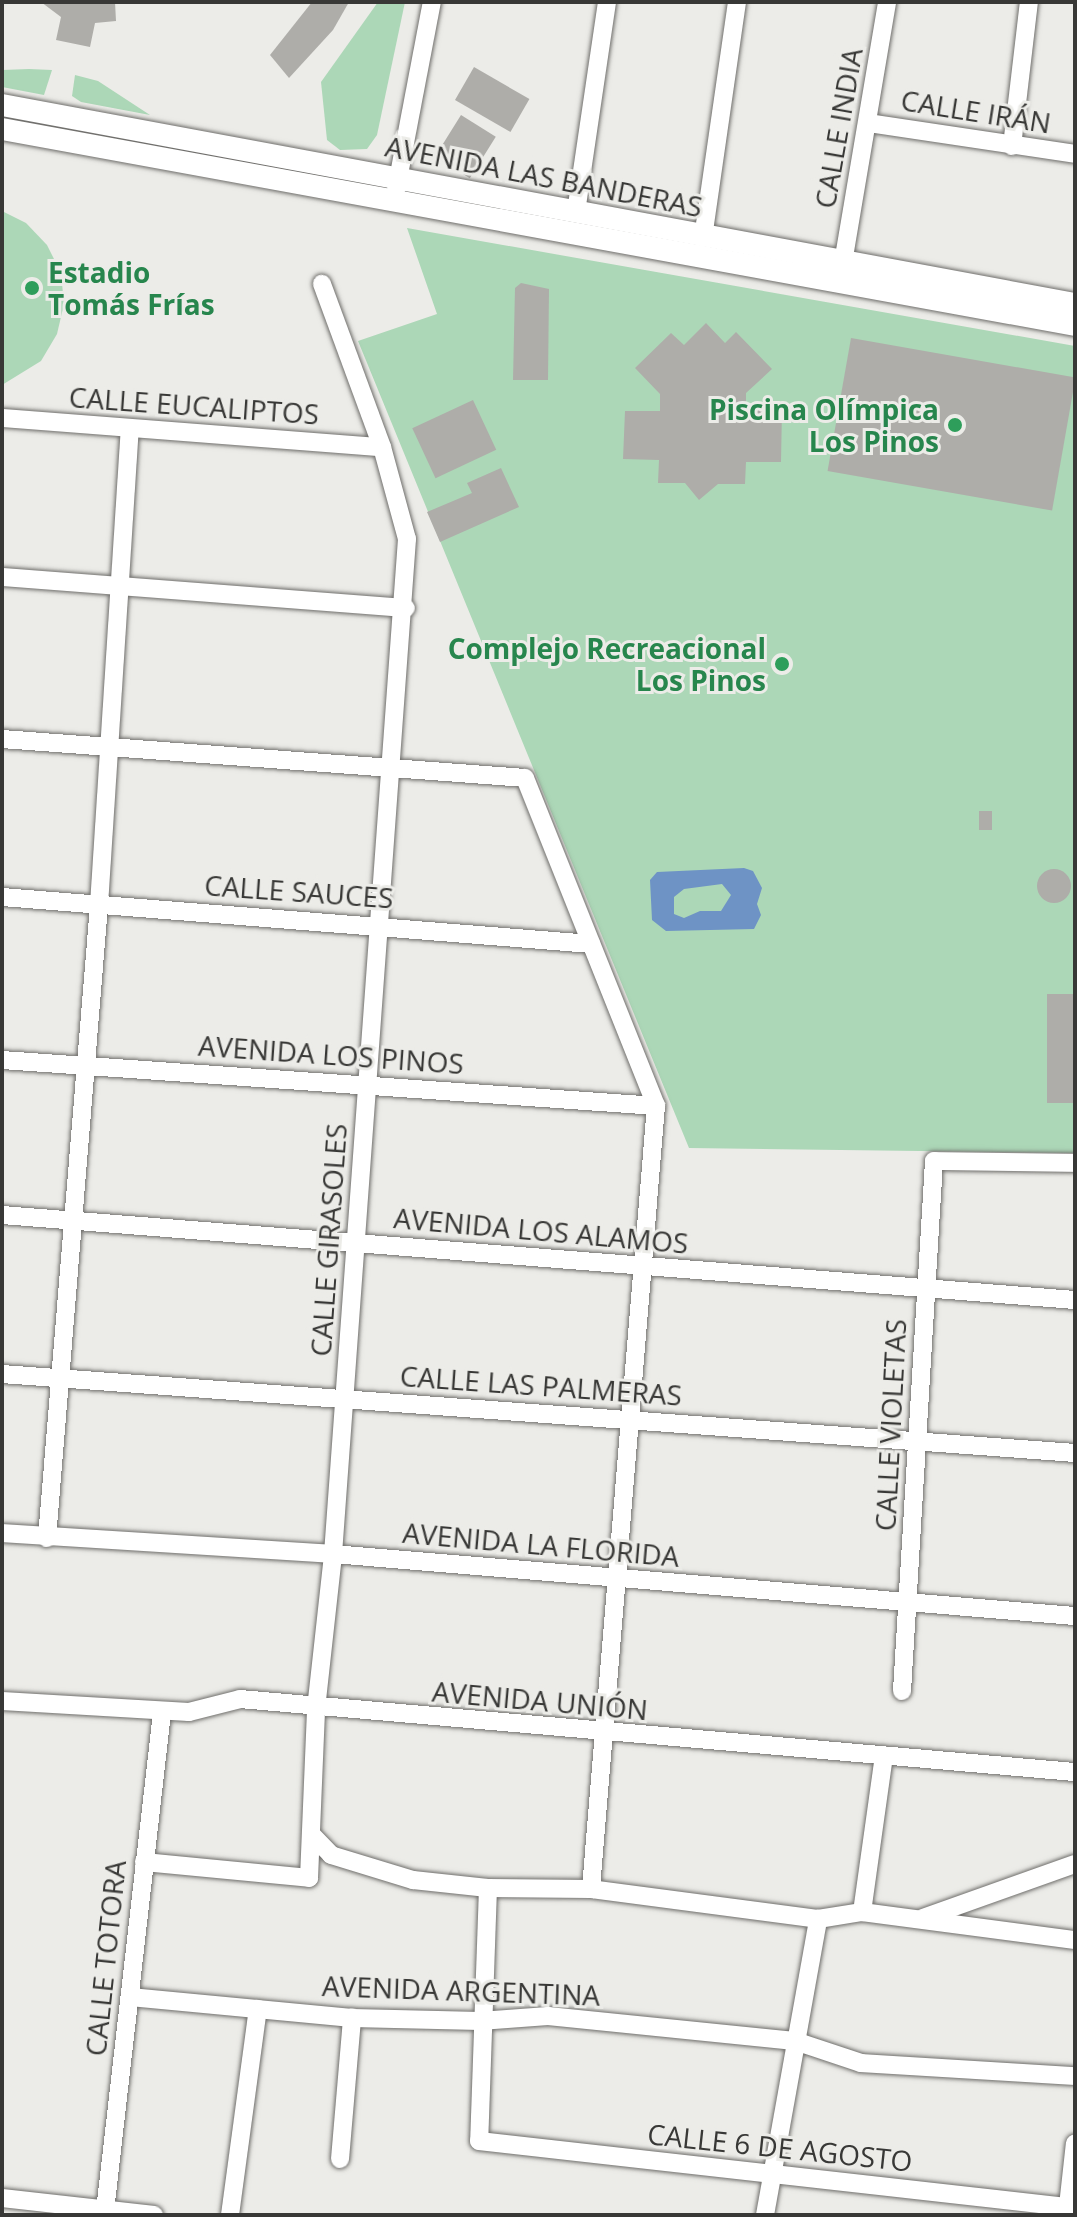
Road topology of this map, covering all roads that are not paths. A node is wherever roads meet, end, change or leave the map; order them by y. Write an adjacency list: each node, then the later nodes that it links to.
1 (432, 2): 11 (street)
2 (607, 2): 12 (street)
3 (737, 2): 13 (street)
4 (887, 2): 7 (street, CALLE INDIA)
5 (1029, 2): 9 (street)
6 (2, 105): 11 (main road, AVENIDA LAS BANDERAS)
7 (868, 123): 9 (street, CALLE IRÁN); 14 (street, CALLE INDIA)
8 (2, 129): 11 (main road, AVENIDA LAS BANDERAS)
9 (1012, 146): 10 (street, CALLE IRÁN)
10 (1075, 154)
11 (396, 189): 12 (main road, AVENIDA LAS BANDERAS); 17 (main road, AVENIDA LAS BANDERAS)
12 (576, 212): 13 (main road, AVENIDA LAS BANDERAS)
13 (703, 238): 14 (main road, AVENIDA LAS BANDERAS)
14 (843, 263): 16 (main road, AVENIDA LAS BANDERAS)
15 (322, 284): 20 (street, CALLE GIRASOLES)
16 (1075, 304)
17 (1075, 325)
18 (2, 418): 19 (street, CALLE EUCALIPTOS)
19 (130, 429): 20 (street, CALLE EUCALIPTOS); 22 (street)
20 (382, 447): 23 (street, CALLE GIRASOLES)
21 (2, 577): 22 (street)
22 (122, 586): 23 (street); 25 (street)
23 (406, 608): 26 (street, CALLE GIRASOLES)
24 (2, 739): 25 (street)
25 (108, 747): 26 (street); 28 (street)
26 (390, 766): 29 (street, CALLE GIRASOLES); 30 (street)
27 (2, 897): 28 (street, CALLE SAUCES)
28 (99, 905): 29 (street, CALLE SAUCES); 32 (street)
29 (378, 924): 30 (street, CALLE SAUCES); 33 (street, CALLE GIRASOLES)
30 (591, 944): 34 (street)
31 (2, 1060): 32 (street, AVENIDA LOS PINOS)
32 (86, 1065): 33 (street, AVENIDA LOS PINOS); 37 (street)
33 (368, 1083): 34 (street, AVENIDA LOS PINOS); 38 (street, CALLE GIRASOLES)
34 (656, 1106): 39 (street)
35 (1075, 1163): 40 (street, CALLE VIOLETAS)
36 (2, 1215): 37 (street, AVENIDA LOS ALAMOS)
37 (73, 1221): 38 (street, AVENIDA LOS ALAMOS); 43 (street)
38 (355, 1243): 39 (street, AVENIDA LOS ALAMOS); 44 (street, CALLE GIRASOLES)
39 (639, 1266): 40 (street, AVENIDA LOS ALAMOS); 45 (street)
40 (925, 1291): 41 (street, AVENIDA LOS ALAMOS); 46 (street, CALLE VIOLETAS)
41 (1075, 1300)
42 (2, 1374): 43 (street, CALLE LAS PALMERAS)
43 (61, 1377): 44 (street, CALLE LAS PALMERAS); 49 (street)
44 (344, 1398): 45 (street, CALLE LAS PALMERAS); 50 (street, CALLE GIRASOLES)
45 (632, 1420): 46 (street, CALLE LAS PALMERAS); 51 (street)
46 (917, 1441): 47 (street, CALLE LAS PALMERAS); 52 (street, CALLE VIOLETAS)
47 (1075, 1453)
48 (2, 1533): 49 (street, AVENIDA LA FLORIDA)
49 (47, 1538): 50 (street, AVENIDA LA FLORIDA)
50 (333, 1554): 51 (street, AVENIDA LA FLORIDA); 56 (street, CALLE GIRASOLES)
51 (619, 1578): 52 (street, AVENIDA LA FLORIDA); 58 (street)
52 (908, 1606): 53 (street, AVENIDA LA FLORIDA); 54 (street, CALLE VIOLETAS)
53 (1075, 1616)
54 (902, 1691)
55 (2, 1701): 57 (street, AVENIDA UNIÓN)
56 (316, 1709): 57 (street, AVENIDA UNIÓN); 58 (street, AVENIDA UNIÓN); 61 (street, CALLE GIRASOLES)
57 (162, 1713): 62 (street, CALLE TOTORA)
58 (604, 1734): 59 (street, AVENIDA UNIÓN); 65 (street)
59 (884, 1756): 60 (street, AVENIDA UNIÓN); 66 (street)
60 (1075, 1772)
61 (311, 1834): 62 (street, CALLE GIRASOLES); 64 (street)
62 (144, 1862): 70 (street, CALLE TOTORA)
63 (1075, 1864): 67 (street)
64 (488, 1888): 65 (street); 73 (street)
65 (591, 1889): 68 (street)
66 (862, 1912): 67 (street); 68 (street)
67 (923, 1918): 69 (street)
68 (818, 1919): 74 (street)
69 (1075, 1940)
70 (130, 1997): 71 (street, AVENIDA ARGENTINA); 81 (street, CALLE TOTORA)
71 (258, 2009): 72 (street, AVENIDA ARGENTINA); 83 (street)
72 (352, 2018): 73 (street, AVENIDA ARGENTINA); 77 (street)
73 (480, 2021): 74 (street, AVENIDA ARGENTINA); 78 (street, CALLE 6 DE AGOSTO)
74 (795, 2041): 75 (street, AVENIDA ARGENTINA); 78 (street)
75 (1075, 2076)
76 (1075, 2143): 80 (street)
77 (340, 2159)
78 (770, 2175): 80 (street, CALLE 6 DE AGOSTO); 84 (street)
79 (2, 2198): 81 (street)
80 (1070, 2210)
81 (105, 2211): 82 (street)
82 (154, 2215)
83 (230, 2215)
84 (765, 2215)

